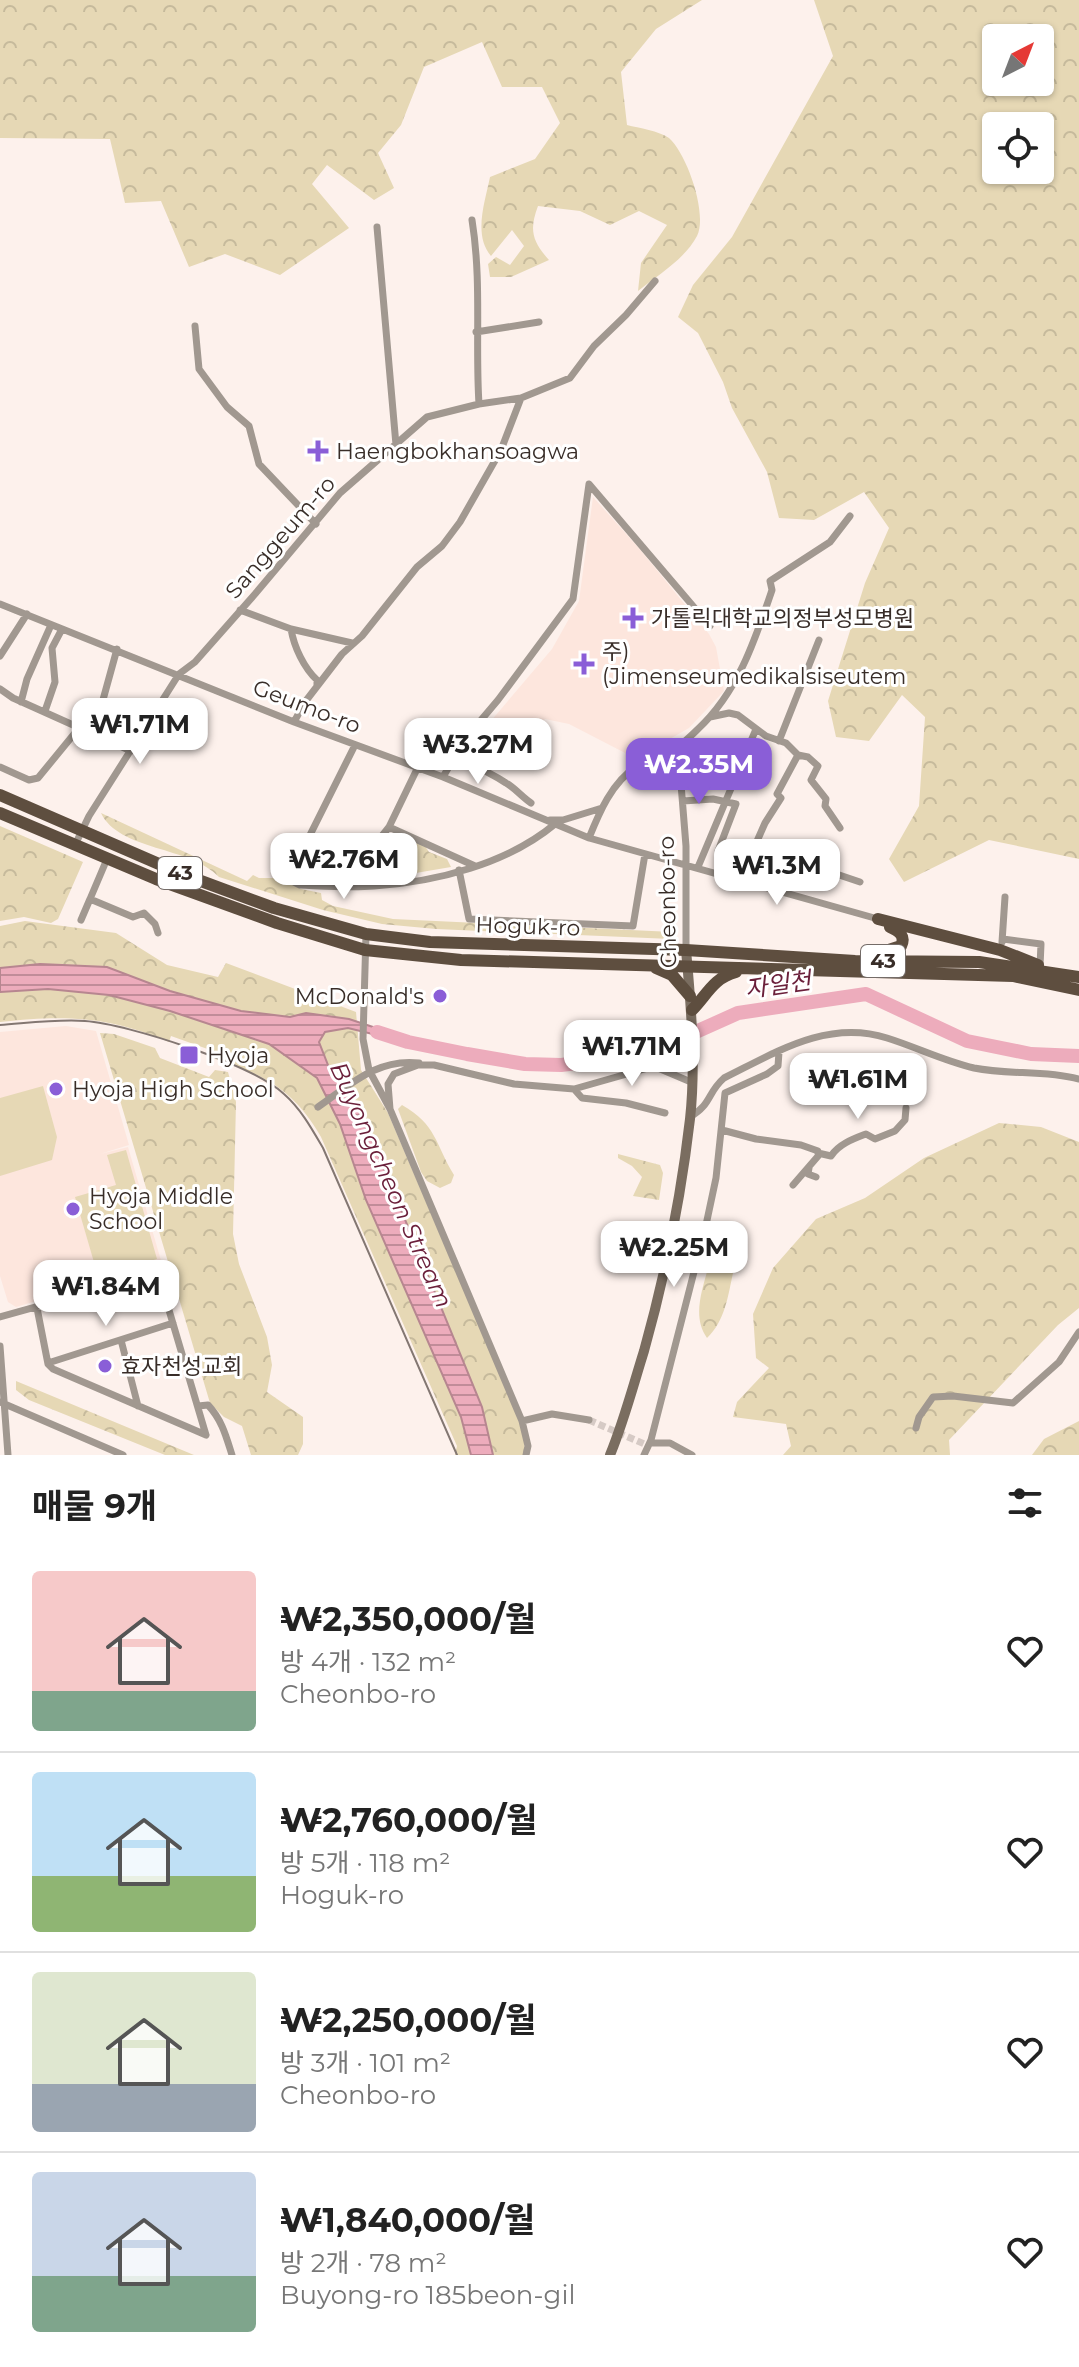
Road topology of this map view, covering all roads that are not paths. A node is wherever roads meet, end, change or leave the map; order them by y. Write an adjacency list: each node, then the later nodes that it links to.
1 (472, 220): 6 (street)
2 (377, 227): 9 (street)
3 (655, 281): 7 (street, Sanggeum-ro)
4 (539, 322): 6 (street)
5 (195, 326): 11 (street)
6 (476, 332): 8 (street)
7 (521, 398): 8 (street, Sanggeum-ro); 20 (street)
8 (479, 404): 9 (street, Sanggeum-ro)
9 (396, 445): 11 (street, Sanggeum-ro)
10 (850, 516): 28 (street)
11 (316, 524): 13 (street, Sanggeum-ro)
12 (0, 604): 14 (street, Geumo-ro)
13 (240, 610): 18 (street); 23 (street, Sanggeum-ro)
14 (27, 614): 15 (street, Geumo-ro); 22 (street)
15 (51, 625): 17 (street, Geumo-ro); 26 (street)
16 (710, 626): 32 (street)
17 (62, 629): 21 (street, Geumo-ro); 27 (street)
18 (291, 629): 20 (street); 24 (street)
19 (819, 640): 33 (street)
20 (352, 643): 24 (street)
21 (117, 649): 23 (street, Geumo-ro); 30 (street)
22 (0, 656)
23 (179, 674): 29 (street, Geumo-ro); 36 (street, Sanggeum-ro)
24 (316, 687): 29 (street)
25 (0, 689): 26 (street)
26 (21, 702): 27 (street)
27 (45, 711): 30 (street)
28 (708, 718): 31 (street); 35 (street)
29 (294, 722): 34 (street, Geumo-ro)
30 (79, 728): 36 (street); 38 (street)
31 (756, 729): 33 (street); 42 (street)
32 (465, 739): 40 (street); 44 (street)
33 (779, 741): 37 (street)
34 (355, 745): 39 (street, Geumo-ro); 64 (street)
35 (678, 747): 43 (street, Cheonbo-ro); 45 (street)
36 (131, 751): 51 (street, Sanggeum-ro)
37 (798, 755): 50 (street); 54 (street)
38 (0, 767)
39 (418, 767): 40 (street, Geumo-ro); 49 (street)
40 (443, 777): 47 (street, Geumo-ro)
41 (0, 795): 51 (main road, Hoguk-ro / 43)
42 (725, 800): 43 (street); 55 (street); 60 (street)
43 (683, 801): 58 (street, Cheonbo-ro)
44 (531, 803)
45 (602, 808): 47 (street); 52 (street)
46 (0, 813): 53 (main road, Hoguk-ro / 43)
47 (543, 819): 48 (street, Geumo-ro)
48 (555, 824): 52 (street, Geumo-ro); 59 (street)
49 (389, 827): 59 (street); 64 (street)
50 (840, 828)
51 (81, 830): 53 (street, Sanggeum-ro); 70 (main road, Hoguk-ro / 43)
52 (589, 838): 56 (street, Geumo-ro)
53 (75, 845): 57 (main road, Hoguk-ro / 43)
54 (756, 847): 62 (street); 63 (street)
55 (718, 851)
56 (645, 854): 58 (street, Geumo-ro); 61 (street)
57 (107, 859): 66 (street); 73 (main road, Hoguk-ro / 43)
58 (684, 865): 60 (street, Geumo-ro); 74 (street, Cheonbo-ro)
59 (475, 866): 61 (street)
60 (698, 867): 62 (street, Geumo-ro)
61 (459, 870): 64 (street)
62 (740, 880): 67 (street, Geumo-ro)
63 (860, 882)
64 (354, 886)
65 (1005, 897): 72 (street)
66 (90, 899): 68 (street); 69 (street)
67 (878, 919): 72 (main road); 76 (main road)
68 (81, 920)
69 (158, 933)
70 (366, 934): 71 (main road, Hoguk-ro / 43); 73 (street)
71 (430, 942): 74 (main road, Hoguk-ro / 43); 75 (main road)
72 (1002, 945): 79 (main road); 79 (street)
73 (365, 950): 75 (main road, Hoguk-ro / 43); 87 (street)
74 (686, 950): 76 (main road, Hoguk-ro / 43); 78 (main road, Cheonbo-ro)
75 (402, 954): 77 (main road, Hoguk-ro / 43)
76 (855, 961): 81 (main road, Hoguk-ro / 43)
77 (641, 964): 78 (main road, Hoguk-ro / 43); 83 (main road)
78 (687, 966): 80 (main road, Hoguk-ro / 43); 83 (main road, Cheonbo-ro)
79 (1040, 966): 81 (main road)
80 (752, 969): 82 (main road, Hoguk-ro / 43); 84 (main road)
81 (1079, 977)
82 (1079, 990)
83 (690, 996): 84 (main road, Cheonbo-ro)
84 (692, 1010): 89 (main road, Cheonbo-ro)
85 (779, 1052): 88 (street); 95 (street); 96 (street)
86 (434, 1065): 87 (street); 90 (street); 93 (street)
87 (369, 1070): 91 (street); 93 (street)
88 (1079, 1079)
89 (691, 1082): 90 (street); 95 (main road)
90 (574, 1089): 94 (street)
91 (318, 1107)
92 (906, 1108): 97 (street)
93 (390, 1109): 112 (street)
94 (665, 1113)
95 (690, 1117): 119 (main road)
96 (722, 1130): 97 (street); 114 (street)
97 (818, 1153): 98 (street)
98 (810, 1166): 99 (street); 100 (street)
99 (816, 1177)
100 (793, 1185)
101 (37, 1308): 102 (street); 103 (street); 107 (street)
102 (0, 1317)
103 (173, 1323): 105 (street); 110 (street)
104 (1079, 1332): 113 (street)
105 (121, 1340): 107 (street); 109 (street)
106 (0, 1346): 108 (street)
107 (48, 1363): 109 (street)
108 (2, 1403): 115 (street); 116 (street)
109 (138, 1406): 110 (street)
110 (198, 1406): 117 (street)
111 (589, 1420): 112 (street)
112 (522, 1421): 118 (street)
113 (916, 1428)
114 (650, 1443): 120 (street); 121 (street)
115 (8, 1455)
116 (123, 1455)
117 (232, 1455)
118 (526, 1455)
119 (610, 1455)
120 (644, 1455)
121 (692, 1455)

